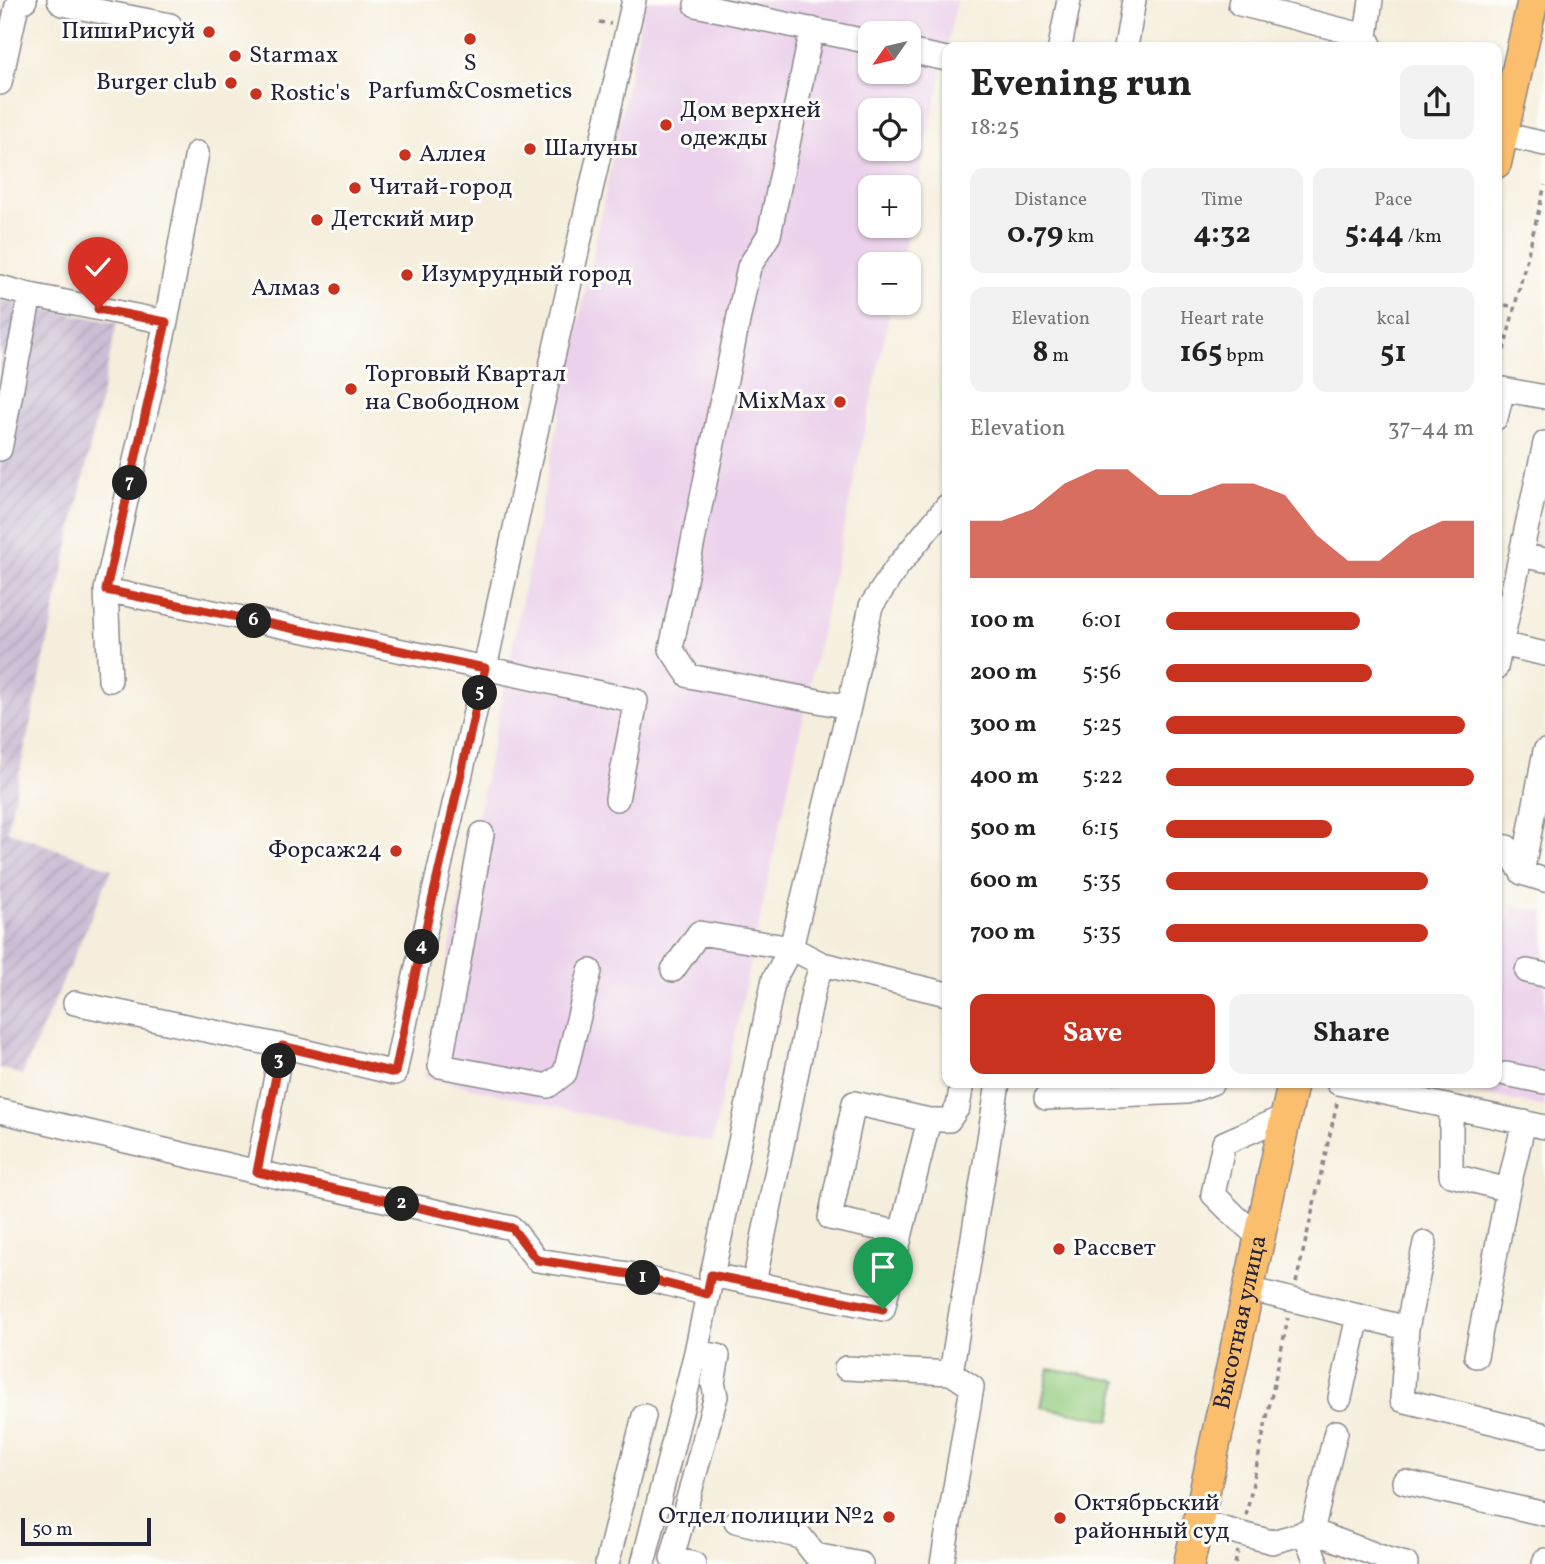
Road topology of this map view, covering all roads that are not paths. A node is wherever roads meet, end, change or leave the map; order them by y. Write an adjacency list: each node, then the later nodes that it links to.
1 (59, 0): 11 (street)
2 (634, 0): 39 (street)
3 (1069, 0): 16 (street)
4 (1134, 0): 17 (street)
5 (1241, 0): 15 (street)
6 (1371, 0): 15 (street)
7 (1513, 0): 14 (main road)
8 (1533, 0): 14 (main road)
9 (14, 2): 20 (street)
10 (696, 5): 12 (street)
11 (170, 25)
12 (812, 29): 13 (street); 41 (street)
13 (858, 39)
14 (1525, 39): 21 (main road)
15 (1368, 41)
16 (1061, 42)
17 (1127, 42)
18 (921, 54): 19 (street)
19 (942, 58)
20 (0, 83)
21 (1502, 134): 22 (street)
22 (1545, 144)
23 (197, 153): 26 (street)
24 (0, 287): 25 (street)
25 (30, 295): 26 (street); 30 (street)
26 (166, 322): 35 (street)
27 (1502, 386): 28 (street)
28 (1545, 397)
29 (1545, 443): 31 (street)
30 (0, 449)
31 (1542, 472): 33 (street)
32 (942, 512): 41 (street)
33 (1521, 555): 34 (street); 36 (street)
34 (1545, 561)
35 (106, 590): 39 (street); 40 (street)
36 (1502, 631)
37 (1502, 644): 38 (street)
38 (1545, 654)
39 (485, 668): 43 (street); 54 (street)
40 (110, 680)
41 (849, 707): 48 (street)
42 (1545, 751): 46 (street)
43 (617, 799)
44 (481, 834): 51 (street)
45 (1502, 846): 46 (street)
46 (1522, 873): 47 (street)
47 (1545, 880)
48 (791, 948): 49 (street); 50 (street); 75 (street)
49 (822, 964): 52 (street); 74 (street)
50 (673, 970)
51 (590, 971)
52 (942, 992)
53 (75, 1003): 54 (street)
54 (282, 1046): 69 (street)
55 (1506, 1074): 56 (street)
56 (1545, 1082)
57 (961, 1088): 67 (street)
58 (997, 1088): 82 (street)
59 (1198, 1088): 63 (street)
60 (1292, 1088): 66 (main road, Высотная улица)
61 (1415, 1091): 62 (street); 64 (street)
62 (1338, 1092)
63 (1045, 1098)
64 (1451, 1107): 68 (street); 70 (street)
65 (0, 1111): 69 (street)
66 (1286, 1116): 72 (main road, Высотная улица); 72 (street)
67 (929, 1120): 71 (street); 71 (street)
68 (1534, 1124): 70 (street)
69 (257, 1172): 75 (street)
70 (1508, 1190): 80 (street)
71 (901, 1233): 74 (street)
72 (1259, 1237): 76 (main road, Высотная улица)
73 (1425, 1243): 78 (street)
74 (754, 1283): 75 (street)
75 (709, 1285): 79 (street)
76 (1248, 1289): 77 (street); 90 (main road, Высотная улица)
77 (1358, 1316): 78 (street); 83 (street)
78 (1407, 1328): 86 (street)
79 (696, 1352): 94 (street); 95 (street)
80 (1476, 1356)
81 (846, 1368): 82 (street)
82 (951, 1373): 97 (street)
83 (1340, 1398)
84 (644, 1416): 93 (street)
85 (1336, 1433): 91 (street)
86 (1545, 1435)
87 (1404, 1482): 88 (street)
88 (1545, 1514)
89 (736, 1521): 96 (street)
90 (1198, 1521): 91 (street); 98 (main road, Высотная улица)
91 (1308, 1532): 92 (street); 99 (street)
92 (1393, 1562)
93 (607, 1564)
94 (643, 1564)
95 (694, 1564)
96 (861, 1564)
97 (942, 1564)
98 (1189, 1564)
99 (1317, 1564)

